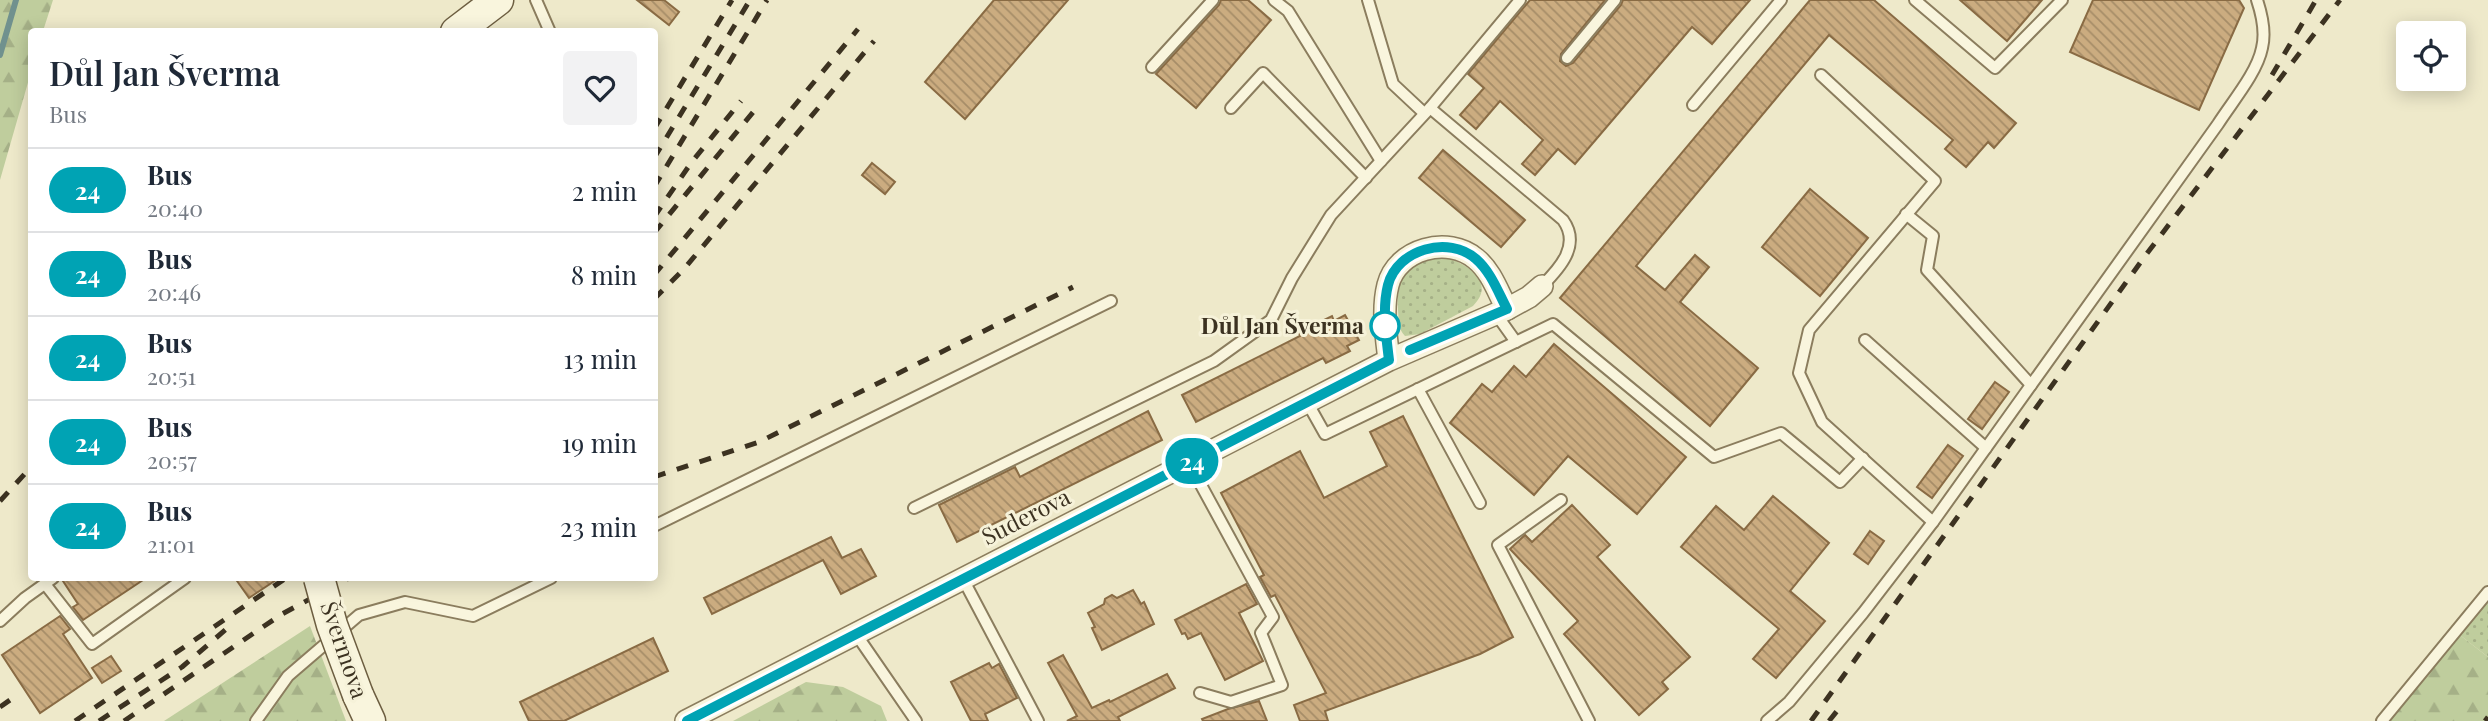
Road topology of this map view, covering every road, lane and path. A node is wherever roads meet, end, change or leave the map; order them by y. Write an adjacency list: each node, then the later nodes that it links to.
1 (498, 0): 12 (street)
2 (536, 0): 13 (lane)
3 (1213, 0): 15 (lane)
4 (1274, 0): 20 (lane)
5 (1368, 0): 19 (lane)
6 (1520, 0): 19 (lane)
7 (1615, 0): 14 (lane)
8 (1781, 0): 17 (lane)
9 (1915, 0): 10 (lane)
10 (2062, 0)
11 (2257, 0): 29 (lane)
12 (461, 28)
13 (548, 28)
14 (1567, 58)
15 (1152, 67)
16 (1821, 75): 22 (lane)
17 (1693, 105)
18 (1231, 108): 21 (lane)
19 (1427, 111): 20 (lane); 23 (lane)
20 (1381, 161): 21 (lane)
21 (1366, 178): 37 (lane)
22 (1906, 214): 29 (lane); 33 (lane)
23 (1542, 286): 25 (street, Suderova)
24 (1111, 301): 39 (lane)
25 (1501, 311): 27 (lane); 28 (street, Suderova); 28 (street)
26 (1865, 340): 32 (lane)
27 (1516, 342): 30 (lane); 33 (lane)
28 (1389, 360): 31 (street, Suderova)
29 (2031, 385): 32 (lane)
30 (1418, 389): 31 (lane); 36 (lane)
31 (1307, 402): 34 (street, Suderova)
32 (1986, 448): 38 (lane)
33 (1863, 458): 38 (lane)
34 (1189, 463): 40 (street, Suderova); 48 (lane)
35 (1560, 500): 54 (lane)
36 (1480, 503)
37 (914, 508)
38 (1933, 522): 55 (lane)
39 (658, 524)
40 (963, 579): 47 (street, Suderova); 53 (lane)
41 (49, 581): 42 (lane); 46 (lane)
42 (181, 581)
43 (320, 581): 49 (street, Švermova, bridge)
44 (545, 581): 50 (lane)
45 (2488, 592): 56 (lane)
46 (0, 621)
47 (856, 634): 51 (street, Suderova); 52 (lane)
48 (1200, 693)
49 (364, 708)
50 (256, 721)
51 (686, 721)
52 (916, 721)
53 (1038, 721)
54 (1589, 721)
55 (1767, 721)
56 (2382, 721)

